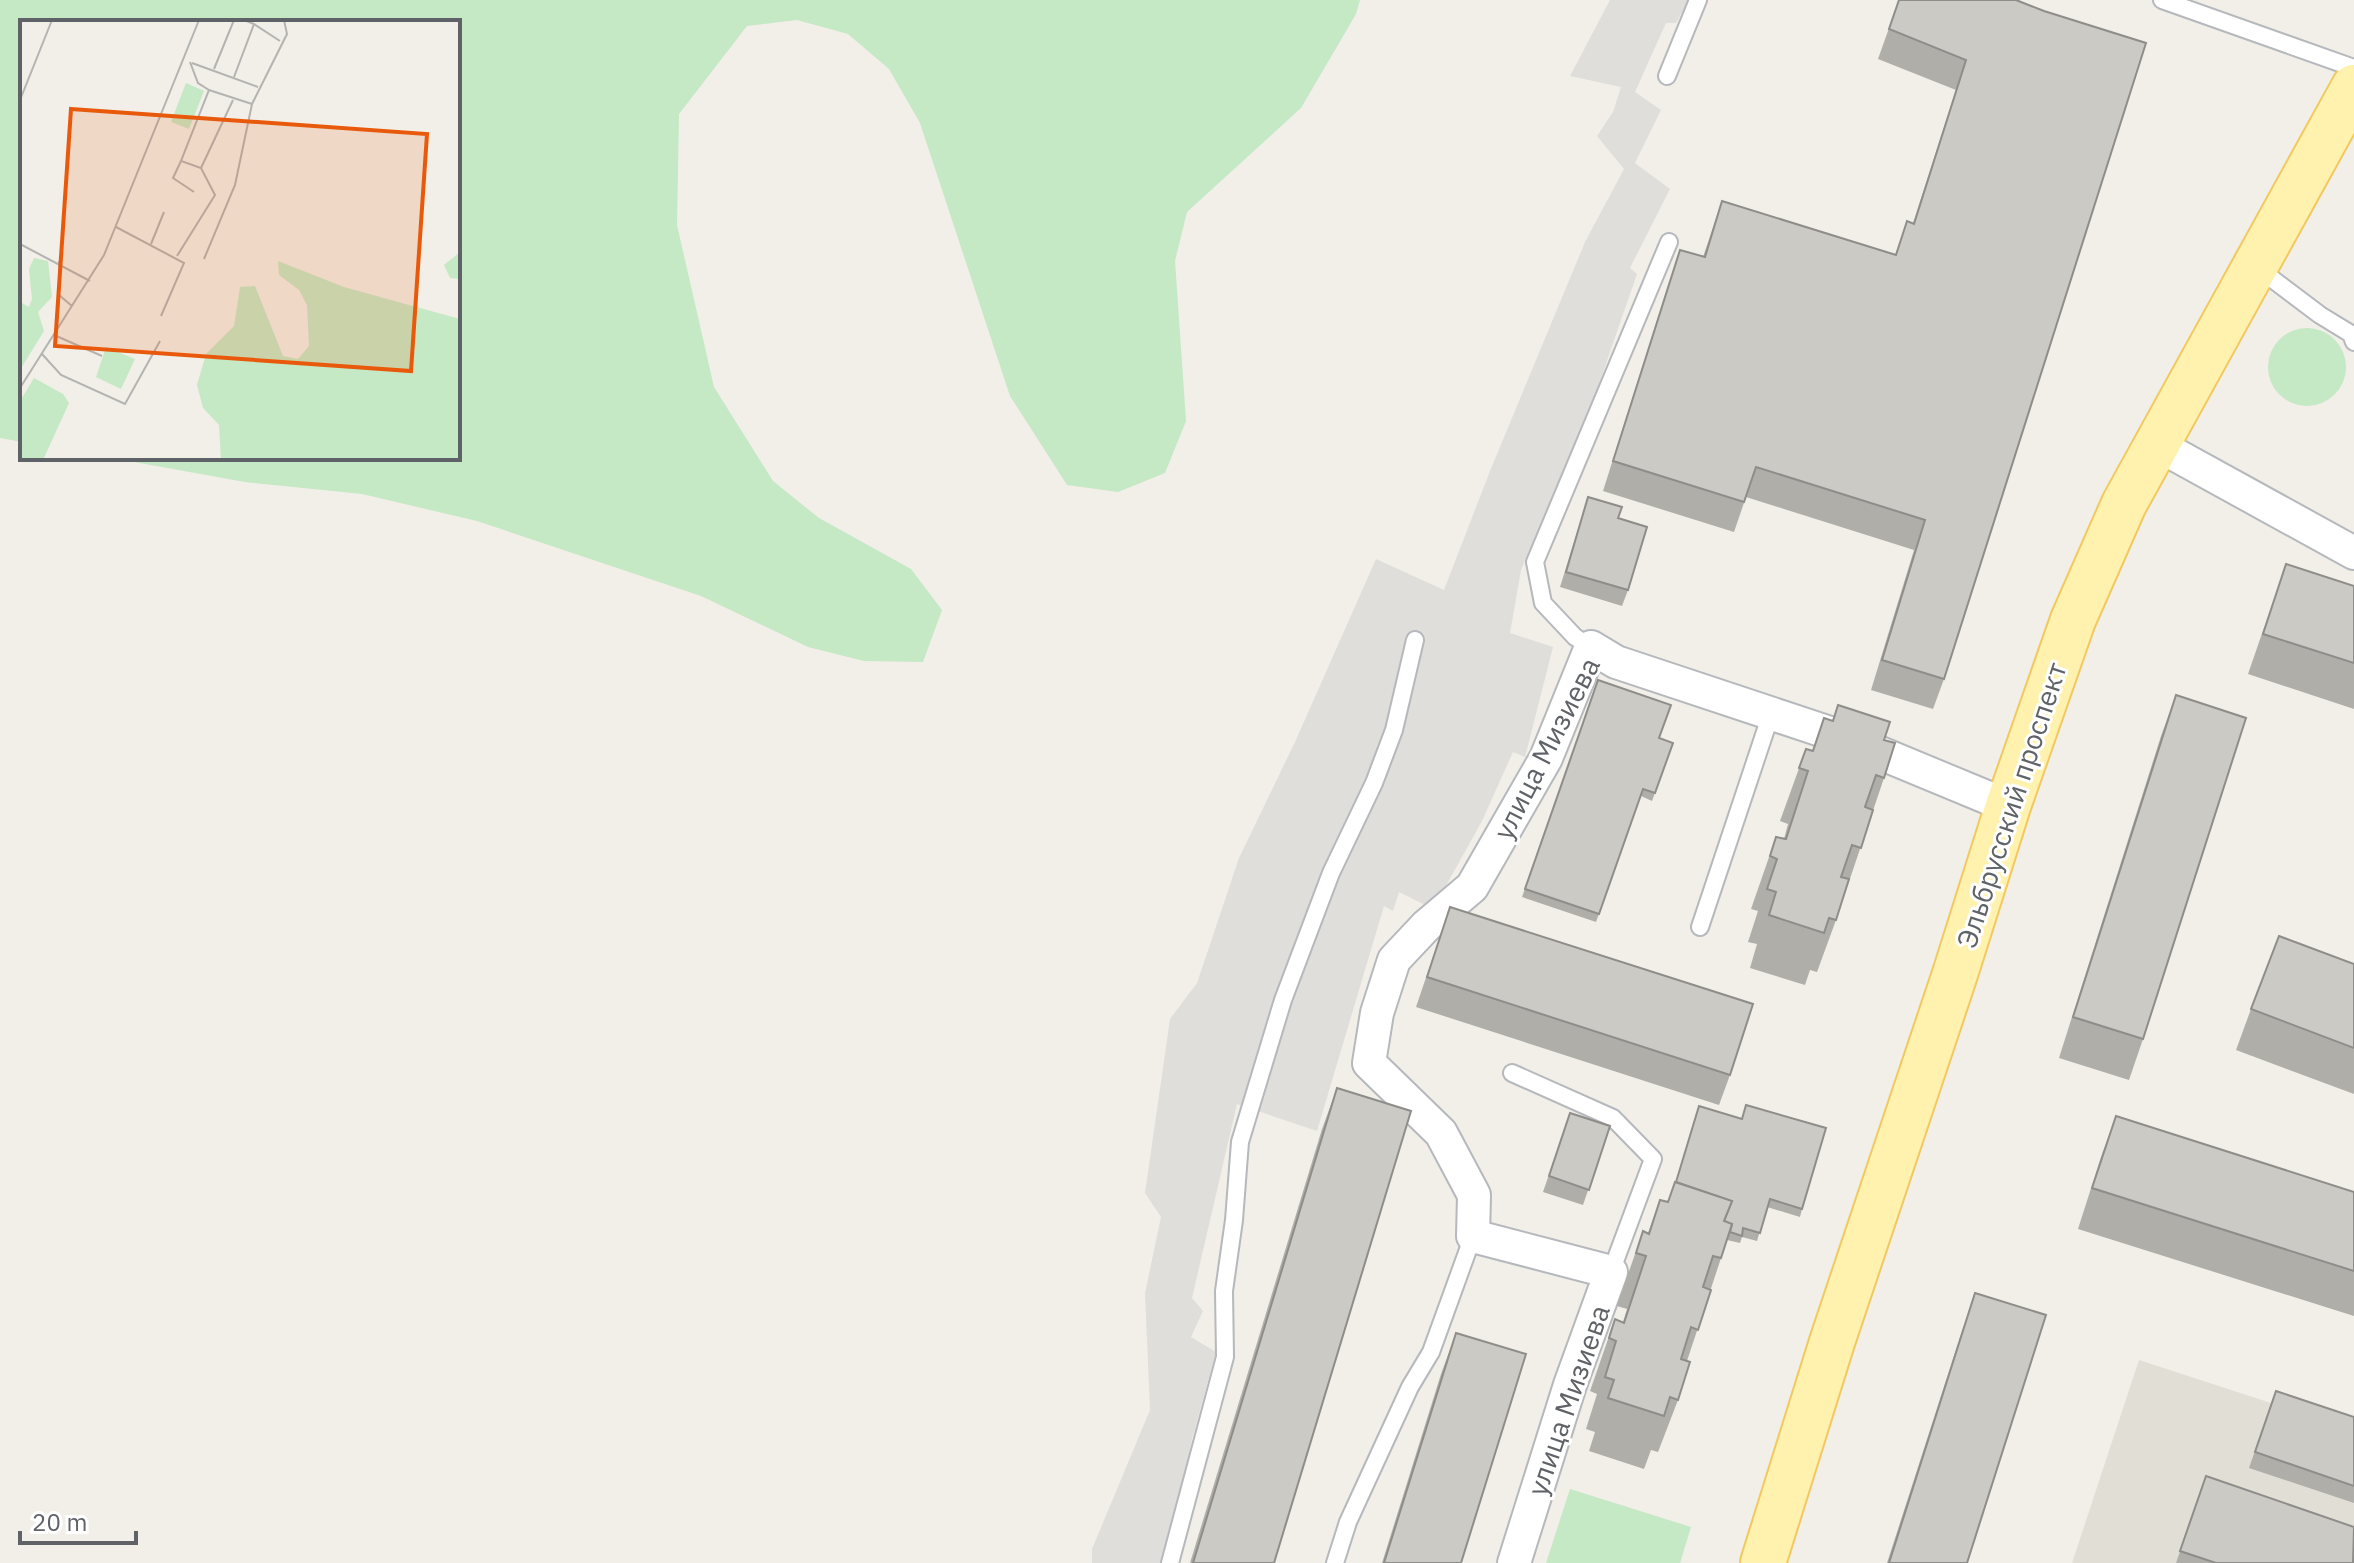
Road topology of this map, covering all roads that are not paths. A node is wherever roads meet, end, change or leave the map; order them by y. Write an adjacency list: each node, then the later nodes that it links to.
1 (1698, 0): 4 (lane)
2 (2162, 0): 3 (lane)
3 (2354, 68)
4 (1667, 76)
5 (2354, 87): 7 (main road, Эльбрусский проспект)
6 (1669, 242): 12 (lane)
7 (2255, 266): 8 (lane); 9 (main road, Эльбрусский проспект)
8 (2354, 342)
9 (2156, 444): 10 (street); 14 (main road, Эльбрусский проспект)
10 (2354, 553)
11 (1415, 640): 19 (lane)
12 (1591, 647): 13 (street, улица Мизиева); 17 (street, улица Мизиева)
13 (1771, 714): 14 (street, улица Мизиева); 15 (lane)
14 (2008, 806): 22 (main road, Эльбрусский проспект)
15 (1700, 927)
16 (1512, 1073): 18 (lane)
17 (1473, 1236): 18 (street, улица Мизиева); 20 (lane)
18 (1611, 1272): 21 (street, улица Мизиева)
19 (1170, 1563)
20 (1335, 1563)
21 (1514, 1563)
22 (1763, 1563)

